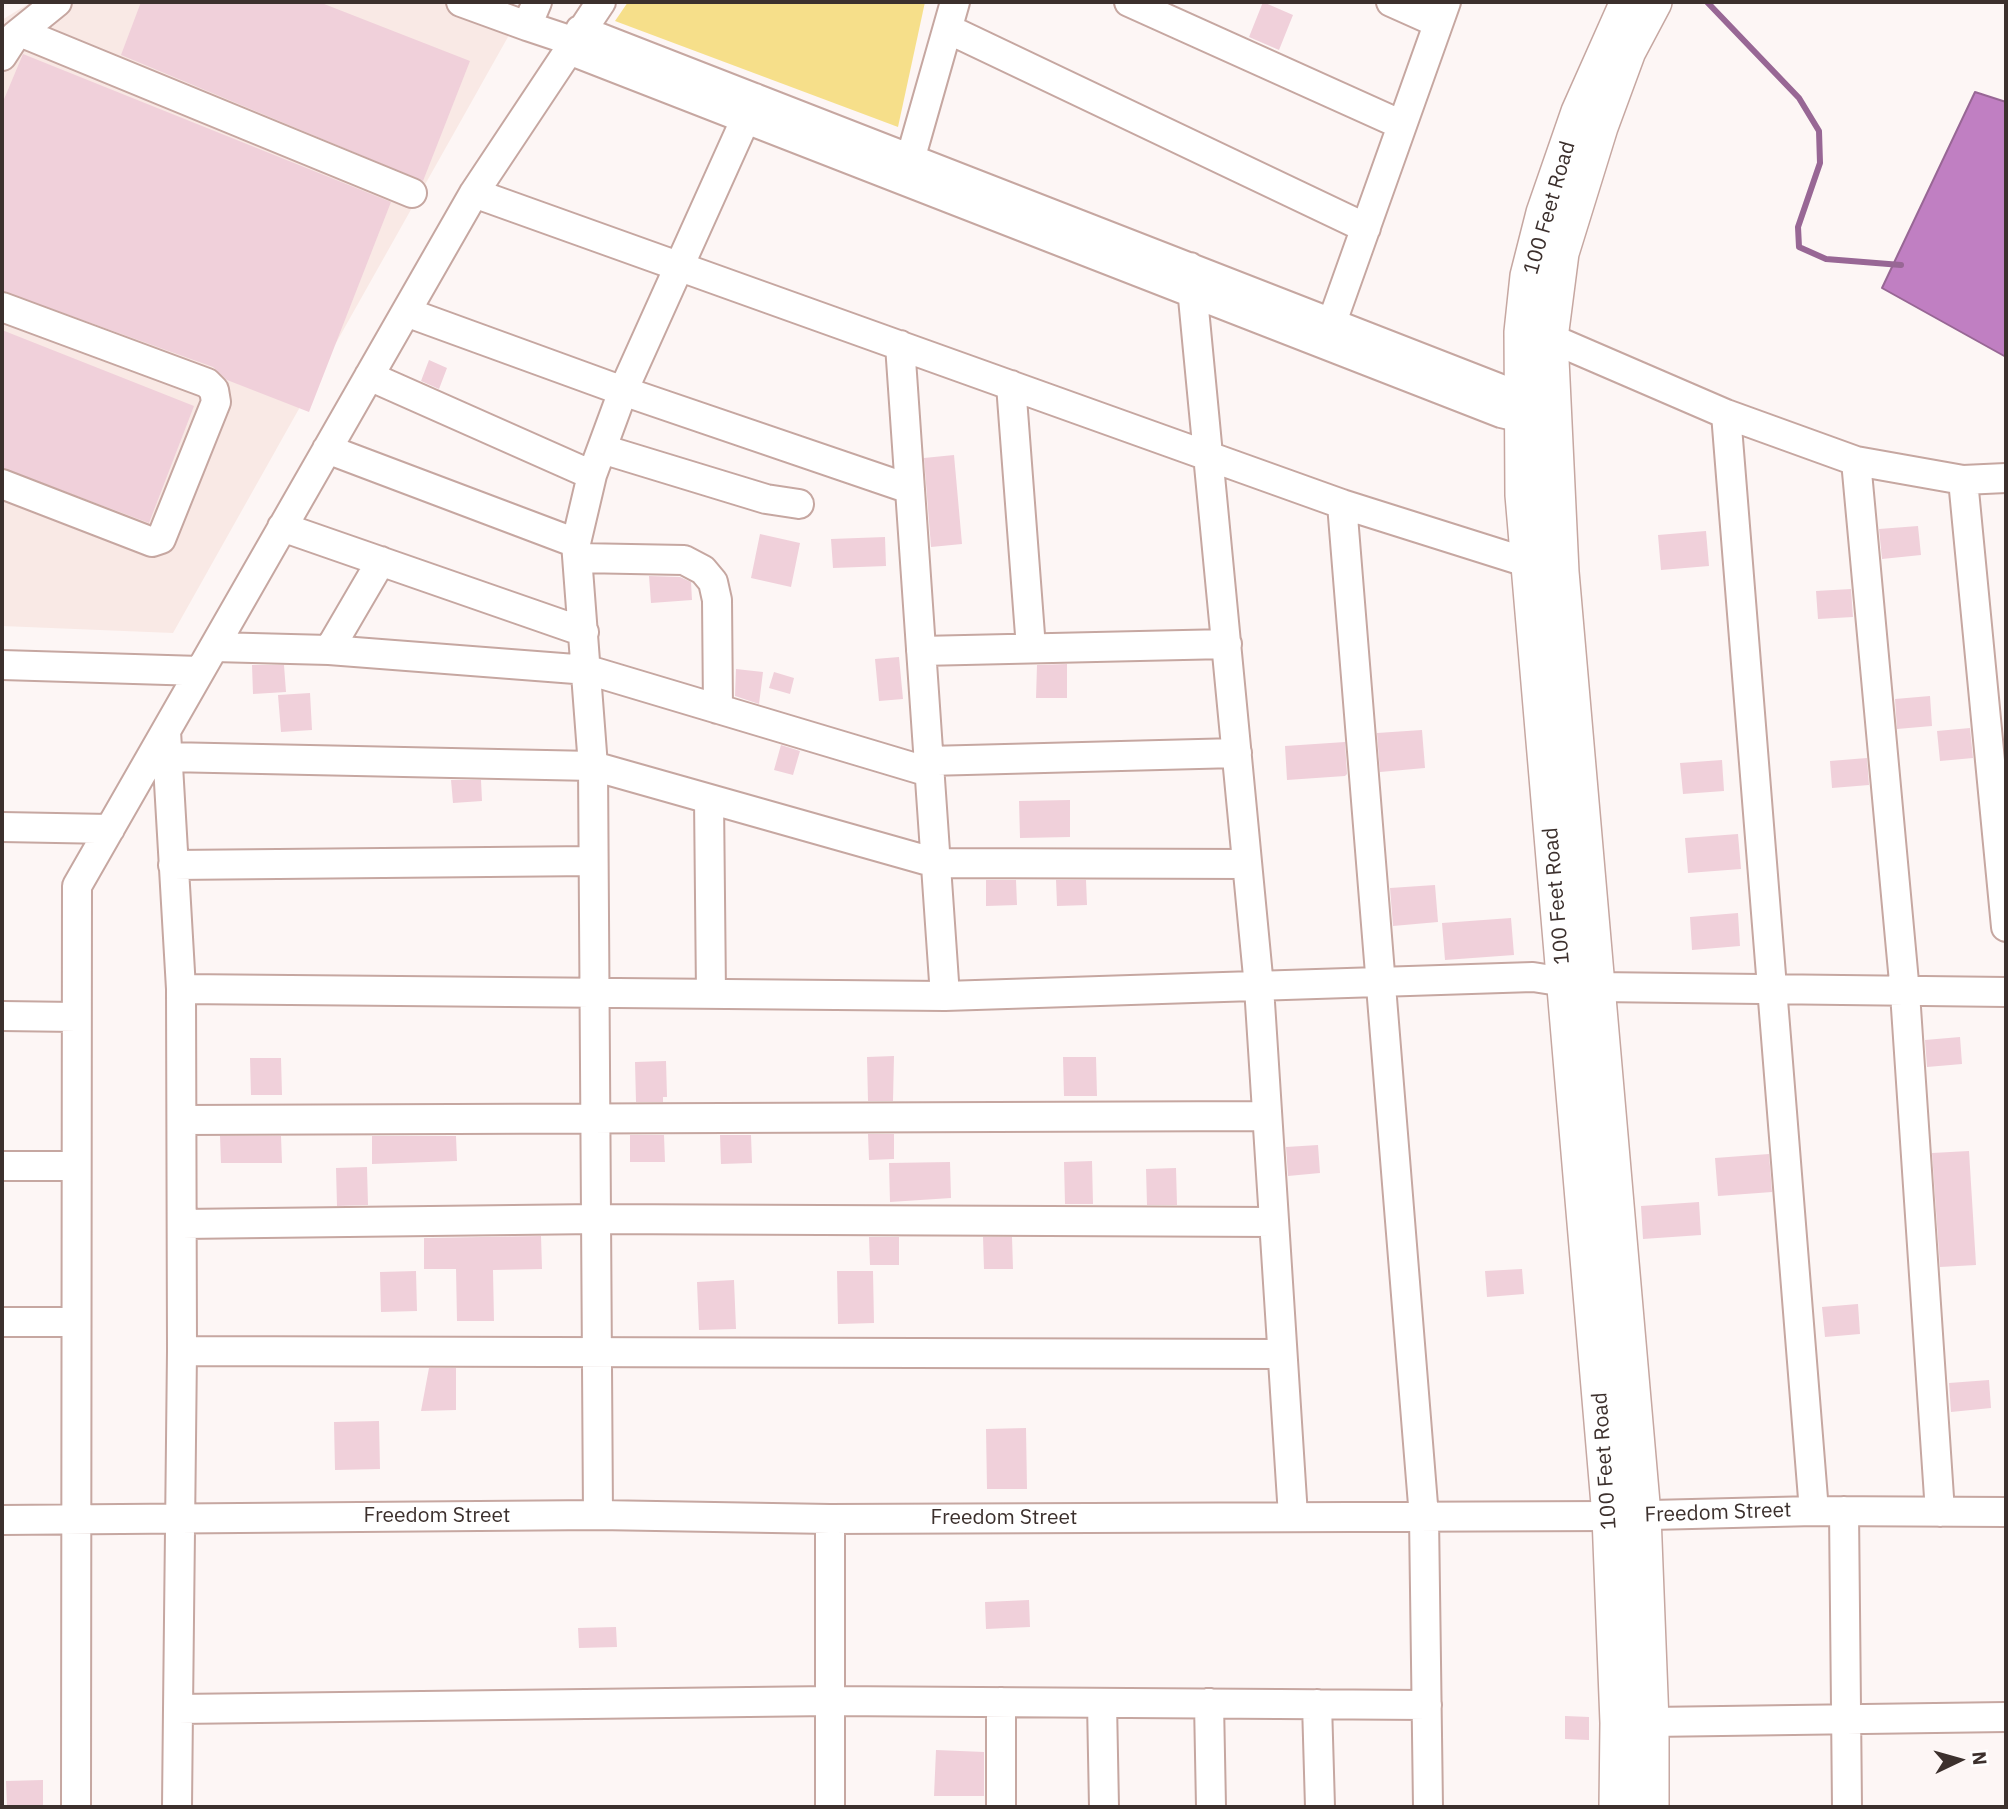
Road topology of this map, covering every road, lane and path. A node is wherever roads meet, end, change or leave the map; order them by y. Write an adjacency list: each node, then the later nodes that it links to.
1 (57, 2): 12 (street)
2 (461, 2): 10 (street)
3 (601, 2): 13 (street)
4 (955, 2): 11 (street)
5 (1129, 2): 16 (street)
6 (1391, 2): 9 (street)
7 (1628, 2): 31 (main road, 100 Feet Road)
8 (1654, 2): 26 (main road, 100 Feet Road)
9 (1442, 13): 16 (street)
10 (532, 14): 13 (street)
11 (948, 29): 17 (street); 20 (street)
12 (20, 32): 14 (street); 18 (street)
13 (574, 41): 15 (street); 19 (street)
14 (2, 56)
15 (752, 109): 17 (street); 21 (street)
16 (1402, 125): 20 (street)
17 (908, 170): 22 (street)
18 (412, 193)
19 (474, 193): 21 (street); 24 (street)
20 (1366, 228): 25 (street)
21 (682, 267): 27 (street); 30 (street)
22 (1191, 280): 25 (street); 34 (street)
23 (2, 307): 39 (street)
24 (406, 312): 28 (street); 30 (street)
25 (1327, 333): 31 (street)
26 (1550, 338): 31 (main road, 100 Feet Road); 32 (street)
27 (900, 345): 29 (street); 40 (street)
28 (369, 376): 33 (street); 36 (street)
29 (1012, 385): 34 (street); 49 (street)
30 (623, 391): 36 (street); 40 (street)
31 (1537, 410): 46 (main road, 100 Feet Road); 69 (main road, 100 Feet Road)
32 (1726, 414): 35 (street); 72 (street)
33 (327, 449): 43 (street); 44 (street)
34 (1210, 456): 42 (street); 48 (street)
35 (1856, 461): 38 (street); 75 (street)
36 (597, 462): 41 (street); 44 (street)
37 (2006, 478): 38 (street)
38 (1963, 480): 67 (street)
39 (2, 484)
40 (910, 489): 51 (street)
41 (799, 504)
42 (1342, 504): 46 (street); 68 (street)
43 (282, 527): 45 (street); 52 (street)
44 (577, 550): 47 (street); 55 (street)
45 (382, 561): 47 (street); 50 (street)
46 (1529, 563): 69 (main road, 100 Feet Road)
47 (584, 632): 54 (street)
48 (1227, 644): 49 (street); 57 (street)
49 (1031, 648): 51 (street)
50 (329, 650): 52 (street); 54 (street)
51 (921, 651): 59 (street)
52 (207, 659): 53 (street); 56 (street)
53 (2, 665)
54 (588, 670): 55 (street); 58 (street)
55 (718, 709): 59 (street)
56 (167, 744): 58 (street); 62 (street); 66 (street)
57 (1237, 752): 59 (street); 65 (street)
58 (593, 766): 60 (street); 63 (street)
59 (928, 766): 64 (street)
60 (709, 799): 64 (street); 76 (street)
61 (2, 827): 62 (street)
62 (110, 829): 79 (street)
63 (593, 861): 66 (street); 74 (street)
64 (936, 863): 65 (street); 77 (street)
65 (1247, 863): 70 (street)
66 (173, 865): 71 (street)
67 (2006, 927)
68 (1380, 983): 69 (street); 70 (street); 100 (street)
69 (1581, 983): 72 (street); 99 (main road, 100 Feet Road)
70 (1259, 987): 77 (street); 80 (street)
71 (181, 989): 74 (street); 81 (street)
72 (1773, 989): 75 (street); 93 (street)
73 (2006, 992): 75 (street)
74 (594, 993): 76 (street); 82 (street)
75 (1905, 993): 95 (street)
76 (711, 994): 77 (street)
77 (945, 996)
78 (2, 1016): 79 (street)
79 (76, 1017): 84 (street)
80 (1267, 1116): 82 (street); 86 (street)
81 (182, 1120): 82 (street); 87 (street)
82 (598, 1121): 85 (street)
83 (2, 1166): 84 (street)
84 (76, 1166): 89 (street)
85 (596, 1219): 86 (street); 87 (street); 91 (street)
86 (1274, 1223): 92 (street)
87 (182, 1224): 90 (street)
88 (2, 1322): 89 (street)
89 (75, 1322): 102 (street)
90 (182, 1351): 91 (street); 101 (street)
91 (598, 1353): 92 (street); 97 (street)
92 (1282, 1354): 98 (street)
93 (1814, 1511): 94 (street, Freedom Street); 99 (street, Freedom Street)
94 (1844, 1511): 95 (street, Freedom Street); 113 (street)
95 (1940, 1512): 96 (street, Freedom Street)
96 (2006, 1512)
97 (598, 1515): 101 (street, Freedom Street); 103 (street, Freedom Street)
98 (1293, 1516): 100 (street, Freedom Street); 103 (street, Freedom Street)
99 (1627, 1516): 100 (street, Freedom Street); 114 (main road, 100 Feet Road); 123 (main road, 100 Feet Road)
100 (1424, 1517): 110 (street)
101 (178, 1518): 102 (street, Freedom Street); 111 (street)
102 (75, 1519): 104 (street, Freedom Street); 115 (street)
103 (830, 1519): 105 (street)
104 (2, 1520)
105 (830, 1701): 106 (street); 111 (street); 117 (street)
106 (1001, 1702): 107 (street); 118 (street)
107 (1102, 1703): 108 (street); 119 (street)
108 (1209, 1703): 109 (street); 120 (street)
109 (1317, 1704): 110 (street); 121 (street)
110 (1427, 1705): 122 (street)
111 (178, 1709): 116 (street)
112 (2006, 1717): 113 (street)
113 (1848, 1718): 114 (street); 125 (street)
114 (1651, 1722): 124 (main road, 100 Feet Road)
115 (76, 1807)
116 (177, 1807)
117 (830, 1807)
118 (1001, 1807)
119 (1104, 1807)
120 (1211, 1807)
121 (1320, 1807)
122 (1428, 1807)
123 (1617, 1807)
124 (1651, 1807)
125 (1847, 1807)

